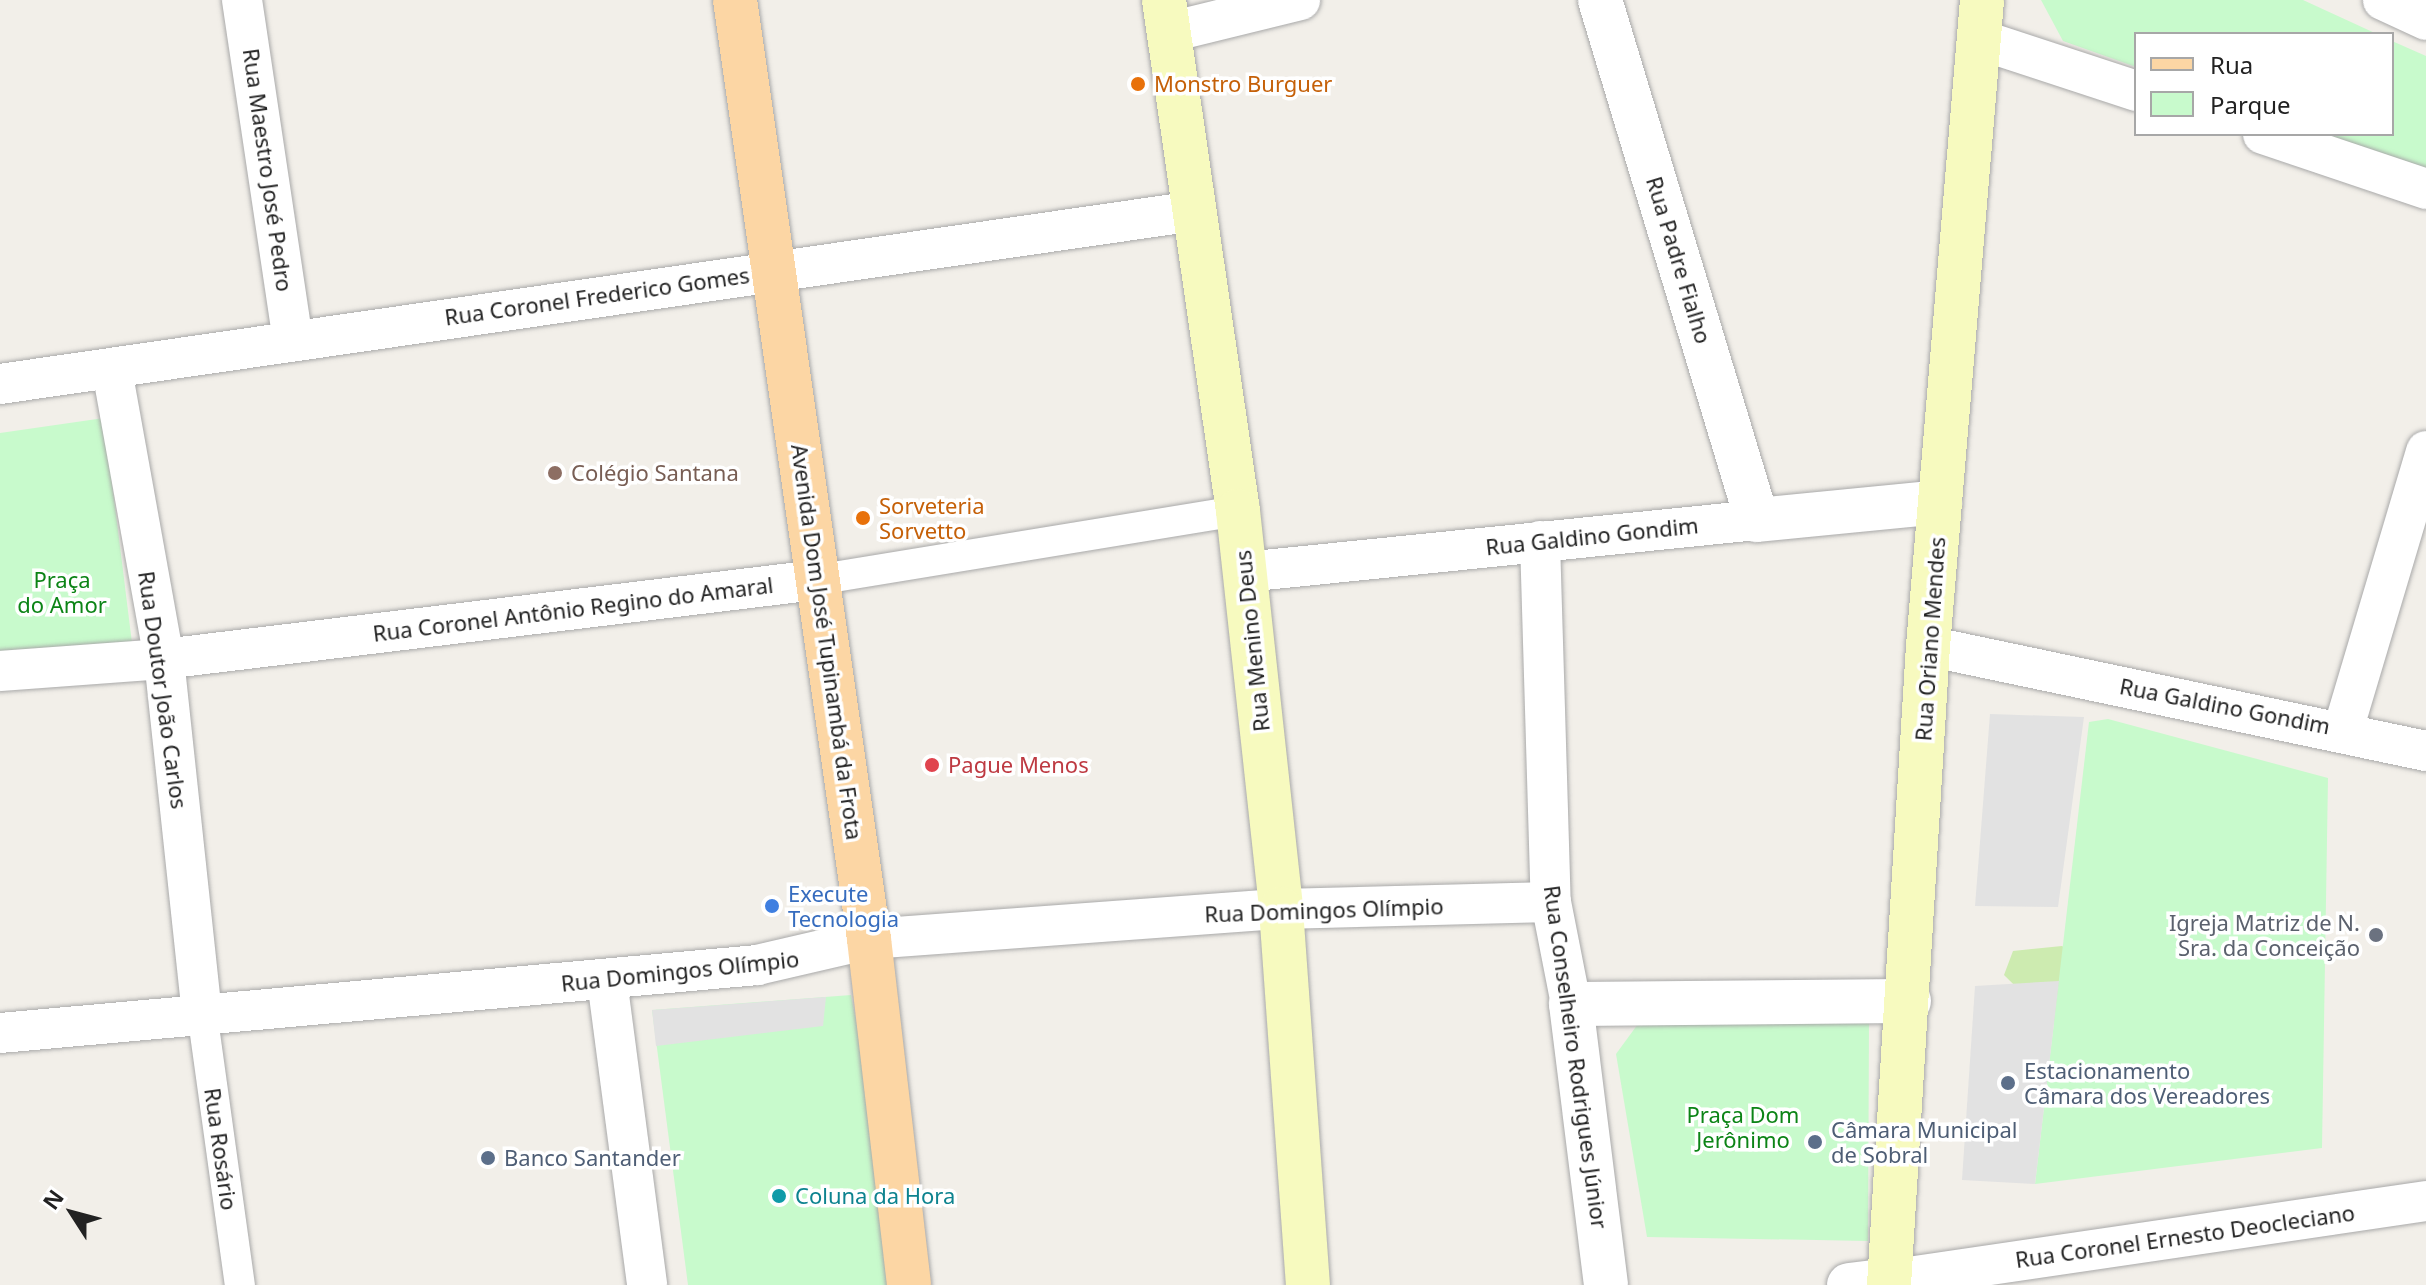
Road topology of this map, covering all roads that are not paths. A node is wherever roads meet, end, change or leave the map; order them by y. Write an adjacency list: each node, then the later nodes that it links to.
1 (242, 0): 14 (street, Rua Maestro José Pedro)
2 (735, 0): 13 (main road, Avenida Dom José Tupinambá da Frota)
3 (1300, 0): 6 (street)
4 (1600, 0): 20 (street, Rua Padre Fialho)
5 (2383, 0): 8 (street)
6 (1167, 16): 12 (main road, Rua Menino Deus)
7 (1980, 19): 9 (street); 18 (main road, Rua Oriano Mendes)
8 (2426, 20)
9 (2134, 90)
10 (2269, 136): 11 (street)
11 (2426, 189)
12 (1194, 211): 13 (street, Rua Coronel Frederico Gomes); 19 (main road, Rua Menino Deus)
13 (777, 270): 14 (street, Rua Coronel Frederico Gomes); 23 (main road, Avenida Dom José Tupinambá da Frota)
14 (293, 341): 15 (street, Rua Coronel Frederico Gomes)
15 (112, 370): 16 (street, Rua Coronel Frederico Gomes); 25 (street, Rua Doutor João Carlos)
16 (0, 384)
17 (2426, 451): 27 (street)
18 (1940, 502): 20 (street, Rua Galdino Gondim); 24 (main road, Rua Oriano Mendes)
19 (1238, 511): 22 (main road, Rua Menino Deus); 23 (street, Rua Coronel Antônio Regino do Amaral)
20 (1757, 520): 21 (street, Rua Galdino Gondim)
21 (1540, 541): 22 (street, Rua Galdino Gondim); 29 (street, Rua Conselheiro Rodrigues Júnior)
22 (1245, 572): 30 (main road, Rua Menino Deus)
23 (816, 580): 25 (street, Rua Coronel Antônio Regino do Amaral); 31 (main road, Avenida Dom José Tupinambá da Frota)
24 (1928, 646): 27 (street, Rua Galdino Gondim); 33 (main road, Rua Oriano Mendes)
25 (164, 659): 26 (street, Rua Coronel Antônio Regino do Amaral); 35 (street, Rua Doutor João Carlos)
26 (0, 671)
27 (2343, 730): 28 (street, Rua Galdino Gondim)
28 (2426, 751)
29 (1551, 902): 30 (street, Rua Domingos Olímpio); 34 (street, Rua Conselheiro Rodrigues Júnior)
30 (1281, 909): 31 (street, Rua Domingos Olímpio); 42 (main road, Rua Menino Deus)
31 (869, 939): 32 (street, Rua Domingos Olímpio); 41 (main road, Avenida Dom José Tupinambá da Frota)
32 (607, 980): 35 (street, Rua Domingos Olímpio); 40 (street)
33 (1909, 1001): 34 (street); 38 (main road, Rua Oriano Mendes)
34 (1571, 1004): 43 (street, Rua Conselheiro Rodrigues Júnior)
35 (202, 1012): 36 (street, Rua Domingos Olímpio); 39 (street, Rua Rosário)
36 (0, 1033)
37 (2426, 1201): 38 (street, Rua Coronel Ernesto Deocleciano)
38 (1875, 1283)
39 (240, 1285)
40 (647, 1285)
41 (909, 1285)
42 (1308, 1285)
43 (1606, 1285)

